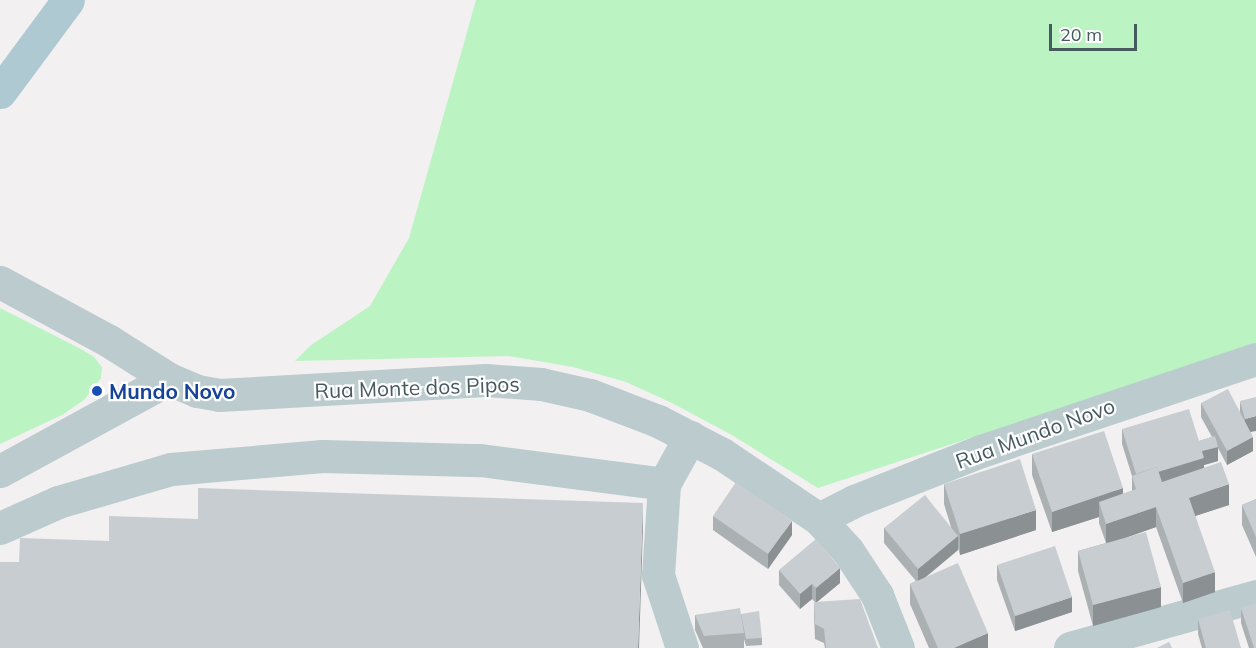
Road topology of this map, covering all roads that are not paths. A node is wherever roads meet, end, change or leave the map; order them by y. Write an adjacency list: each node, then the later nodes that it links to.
1 (68, 0): 2 (main road)
2 (0, 92)
3 (0, 282): 5 (street, Rua Monte dos Pipos)
4 (1256, 358): 9 (street, Rua Mundo Novo)
5 (169, 379): 6 (street, Rua Monte dos Pipos); 7 (street)
6 (690, 438): 8 (street); 9 (street, Rua Monte dos Pipos)
7 (0, 471)
8 (664, 484): 10 (street); 12 (street)
9 (819, 519): 13 (street, Rua Monte dos Pipos)
10 (0, 528)
11 (1256, 596): 14 (street)
12 (682, 648)
13 (898, 648)
14 (1070, 648)

